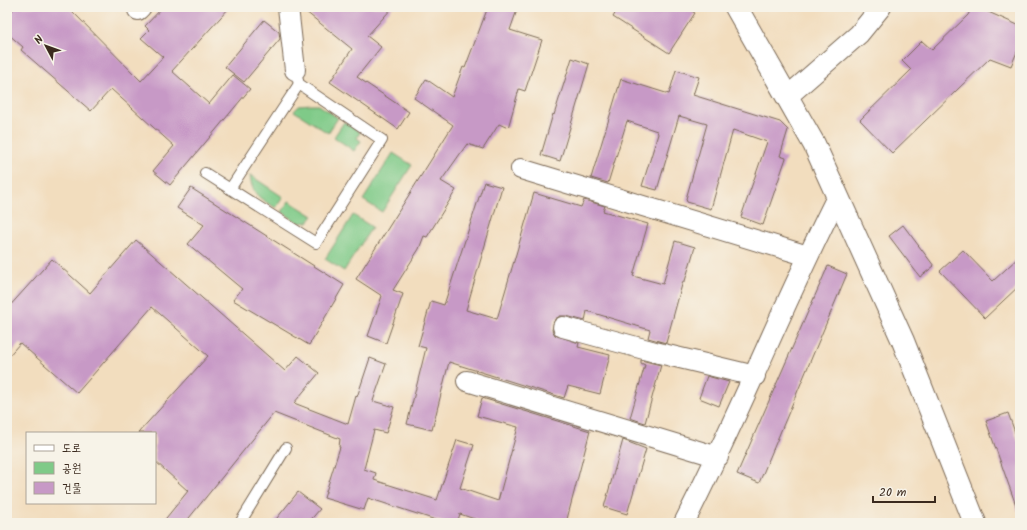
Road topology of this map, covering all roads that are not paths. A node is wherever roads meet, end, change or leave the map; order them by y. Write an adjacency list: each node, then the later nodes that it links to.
1 (288, 7): 4 (street)
2 (736, 7): 5 (street)
3 (881, 7): 5 (street)
4 (297, 77): 8 (lane); 8 (lane)
5 (788, 96): 9 (street)
6 (521, 169): 10 (street)
7 (205, 173): 8 (lane)
8 (230, 189)
9 (837, 197): 10 (street); 18 (street)
10 (808, 256): 12 (street)
11 (563, 327): 12 (street)
12 (755, 376): 15 (street)
13 (467, 381): 15 (street)
14 (286, 448): 16 (lane)
15 (718, 457): 17 (street)
16 (240, 523)
17 (684, 523)
18 (975, 523)

